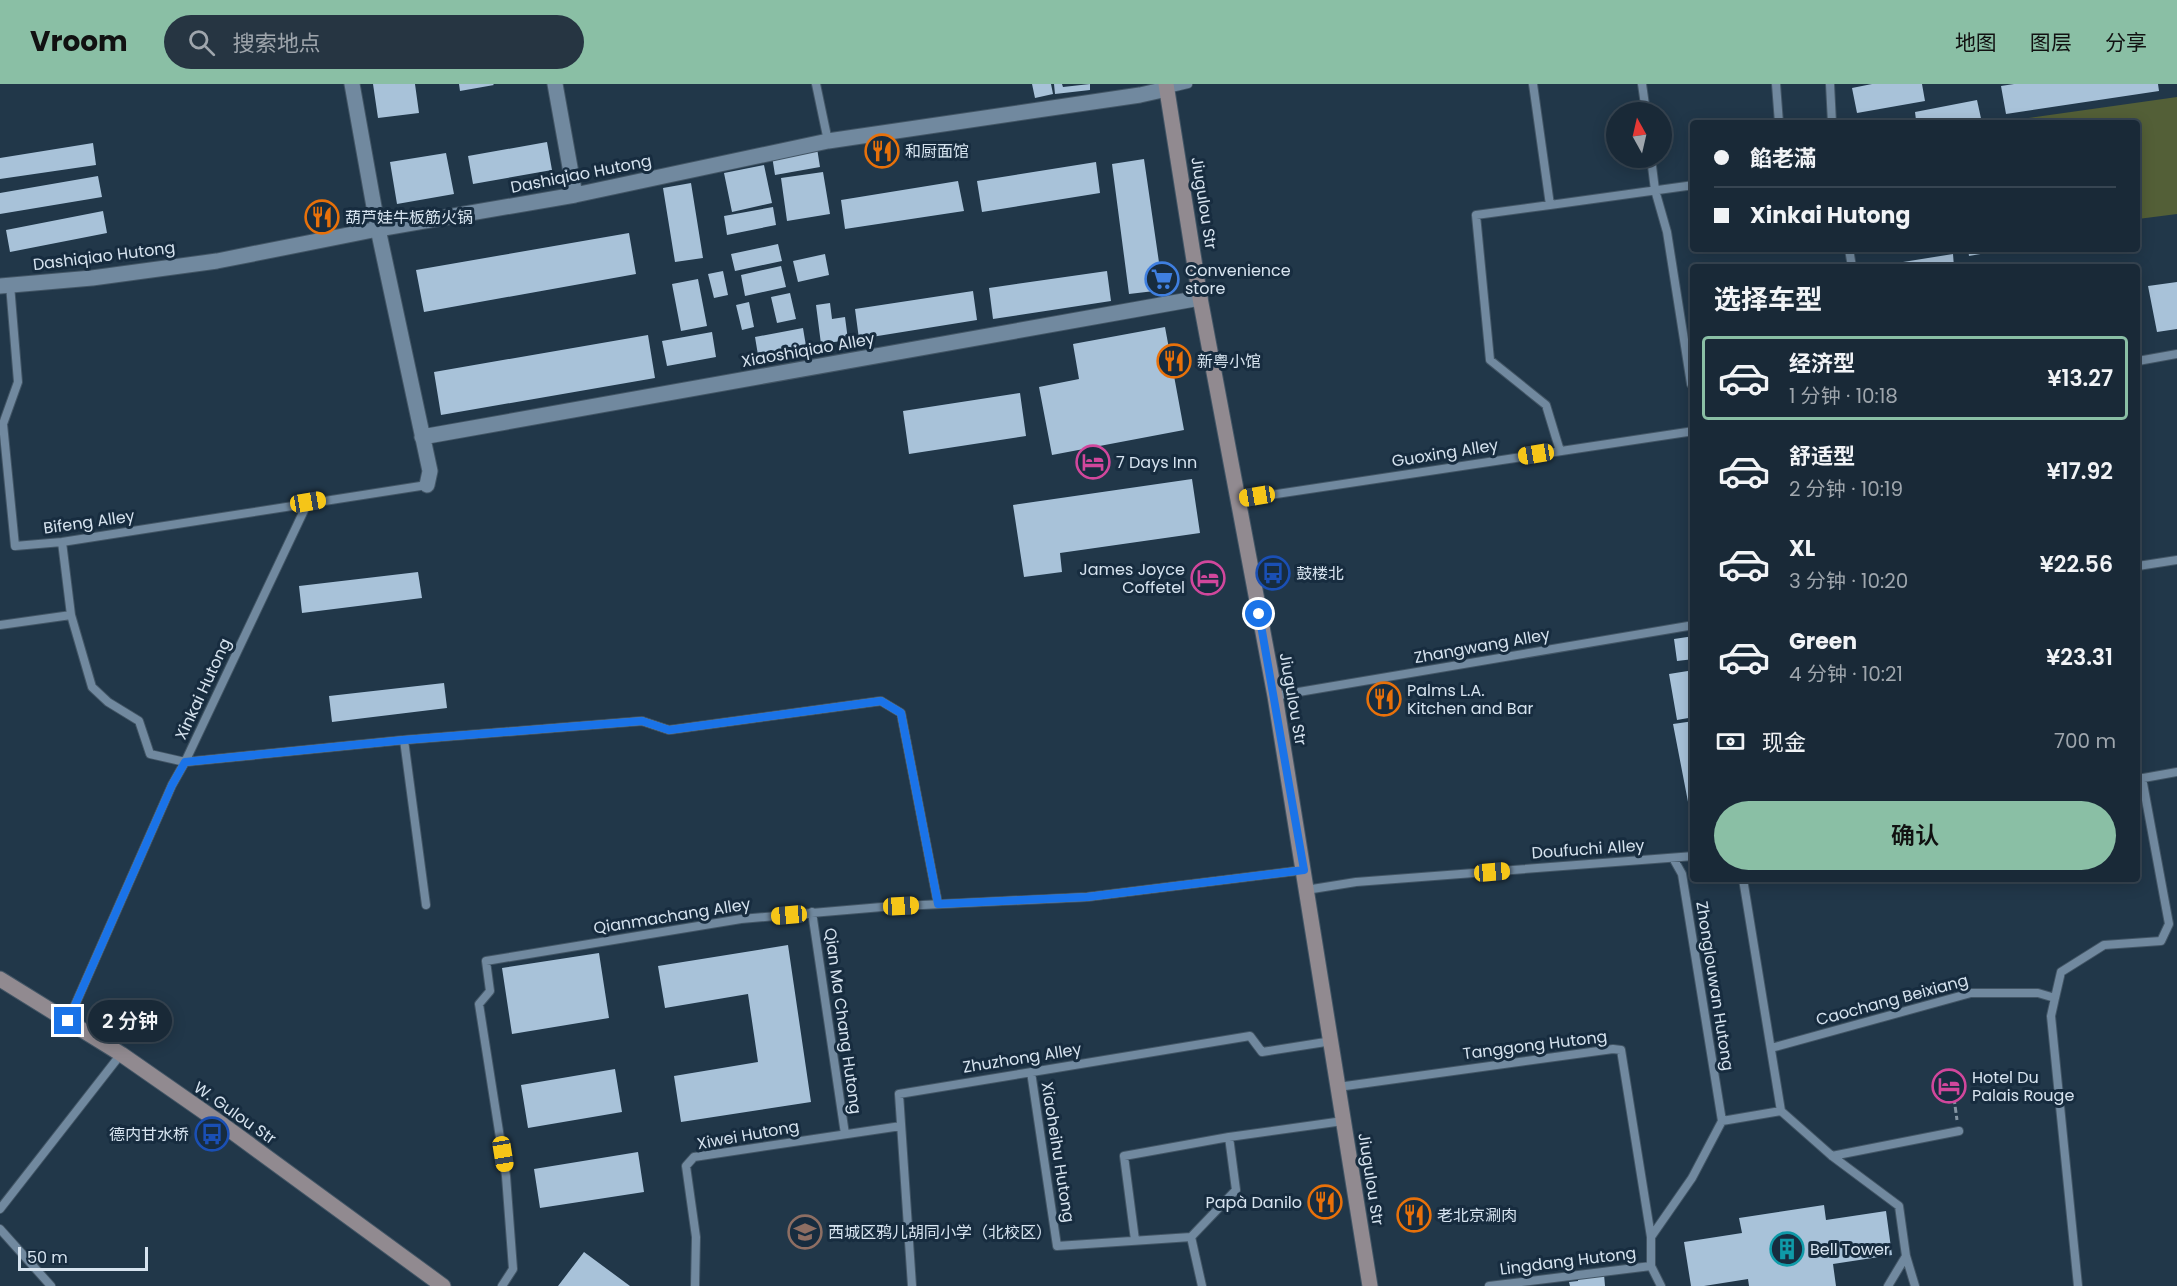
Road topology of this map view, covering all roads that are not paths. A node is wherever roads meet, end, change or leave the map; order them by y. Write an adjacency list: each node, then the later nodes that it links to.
1 (352, 84): 19 (street)
2 (555, 84): 17 (street)
3 (816, 84): 13 (lane)
4 (1188, 84): 9 (lane)
5 (1533, 84): 18 (lane)
6 (1642, 84): 10 (lane)
7 (1776, 84): 11 (lane)
8 (1830, 84): 12 (lane)
9 (1167, 86): 13 (street, Dashiqiao Hutong); 21 (main road, Jiugulou Str)
10 (1645, 102)
11 (1779, 120)
12 (1832, 120)
13 (828, 141): 17 (street, Dashiqiao Hutong)
14 (1652, 168): 16 (lane)
15 (1690, 185): 16 (lane)
16 (1655, 190): 18 (lane); 24 (lane)
17 (575, 195): 19 (street, Dashiqiao Hutong)
18 (1550, 205): 28 (lane)
19 (378, 229): 20 (street, Dashiqiao Hutong); 27 (street)
20 (5, 285): 25 (lane, Bifeng Alley)
21 (1200, 298): 27 (street, Xiaoshiqiao Alley); 30 (main road, Jiugulou Str)
22 (2177, 354): 23 (lane)
23 (2140, 361)
24 (1690, 378)
25 (2, 424): 32 (lane, Bifeng Alley)
26 (1690, 432): 28 (lane, Guoxing Alley)
27 (422, 437): 29 (street)
28 (1560, 451): 30 (lane, Guoxing Alley)
29 (427, 484): 31 (lane, Bifeng Alley)
30 (1237, 500): 38 (main road, Jiugulou Str)
31 (308, 502): 32 (lane, Bifeng Alley); 40 (lane, Xinkai Hutong)
32 (62, 542): 35 (lane)
33 (2177, 560): 34 (lane)
34 (2140, 566)
35 (71, 615): 36 (lane); 40 (lane)
36 (0, 625)
37 (1690, 626): 38 (lane, Zhangwang Alley)
38 (1275, 696): 45 (main road, Jiugulou Str)
39 (404, 740): 40 (lane); 48 (lane); 49 (lane)
40 (185, 762): 53 (lane, Xinkai Hutong)
41 (2177, 772): 42 (lane)
42 (2140, 779): 52 (lane)
43 (1690, 856): 44 (lane, Doufuchi Alley)
44 (1673, 858): 47 (lane, Doufuchi Alley); 61 (lane, Zhonglouwan Hutong)
45 (1304, 870): 47 (main road, Jiugulou Str); 48 (lane, Qianmachang Alley)
46 (1743, 882): 55 (lane)
47 (1306, 890): 54 (main road, Jiugulou Str)
48 (938, 904): 50 (lane, Qianmachang Alley)
49 (426, 905)
50 (812, 912): 64 (lane, Qian Ma Chang Hutong); 76 (lane, Qianmachang Alley)
51 (0, 979): 53 (main road, W. Gulou Str)
52 (2055, 998): 55 (lane, Caochang Beixiang); 85 (lane)
53 (68, 1021): 56 (main road, W. Gulou Str)
54 (1332, 1041): 57 (lane, Zhuzhong Alley); 58 (main road, Jiugulou Str)
55 (1771, 1048): 59 (lane)
56 (121, 1054): 67 (lane); 75 (main road, W. Gulou Str)
57 (1031, 1072): 62 (lane, Zhuzhong Alley); 71 (lane, Xiaoheihu Hutong)
58 (1338, 1087): 60 (main road, Jiugulou Str); 70 (lane, Tanggong Hutong)
59 (1781, 1112): 61 (lane); 66 (lane)
60 (1343, 1121): 65 (lane); 80 (main road, Jiugulou Str)
61 (1722, 1121): 70 (lane)
62 (901, 1126): 64 (lane, Xiwei Hutong); 78 (lane, Zhuzhong Alley)
63 (1959, 1131): 66 (lane)
64 (845, 1134): 77 (lane, Xiwei Hutong)
65 (1229, 1137): 69 (lane); 71 (lane)
66 (1832, 1156): 72 (lane)
67 (0, 1209)
68 (0, 1229): 74 (lane)
69 (1191, 1237): 71 (lane, Xiaoheihu Hutong); 79 (lane)
70 (1650, 1237): 73 (lane)
71 (1136, 1240)
72 (1906, 1256): 83 (lane); 84 (lane)
73 (1651, 1266): 81 (lane, Lingdang Hutong); 82 (lane)
74 (51, 1286)
75 (443, 1286)
76 (502, 1286)
77 (695, 1286)
78 (912, 1286)
79 (1202, 1286)
80 (1370, 1286)
81 (1489, 1286)
82 (1661, 1286)
83 (1888, 1286)
84 (1915, 1286)
85 (2078, 1286)

